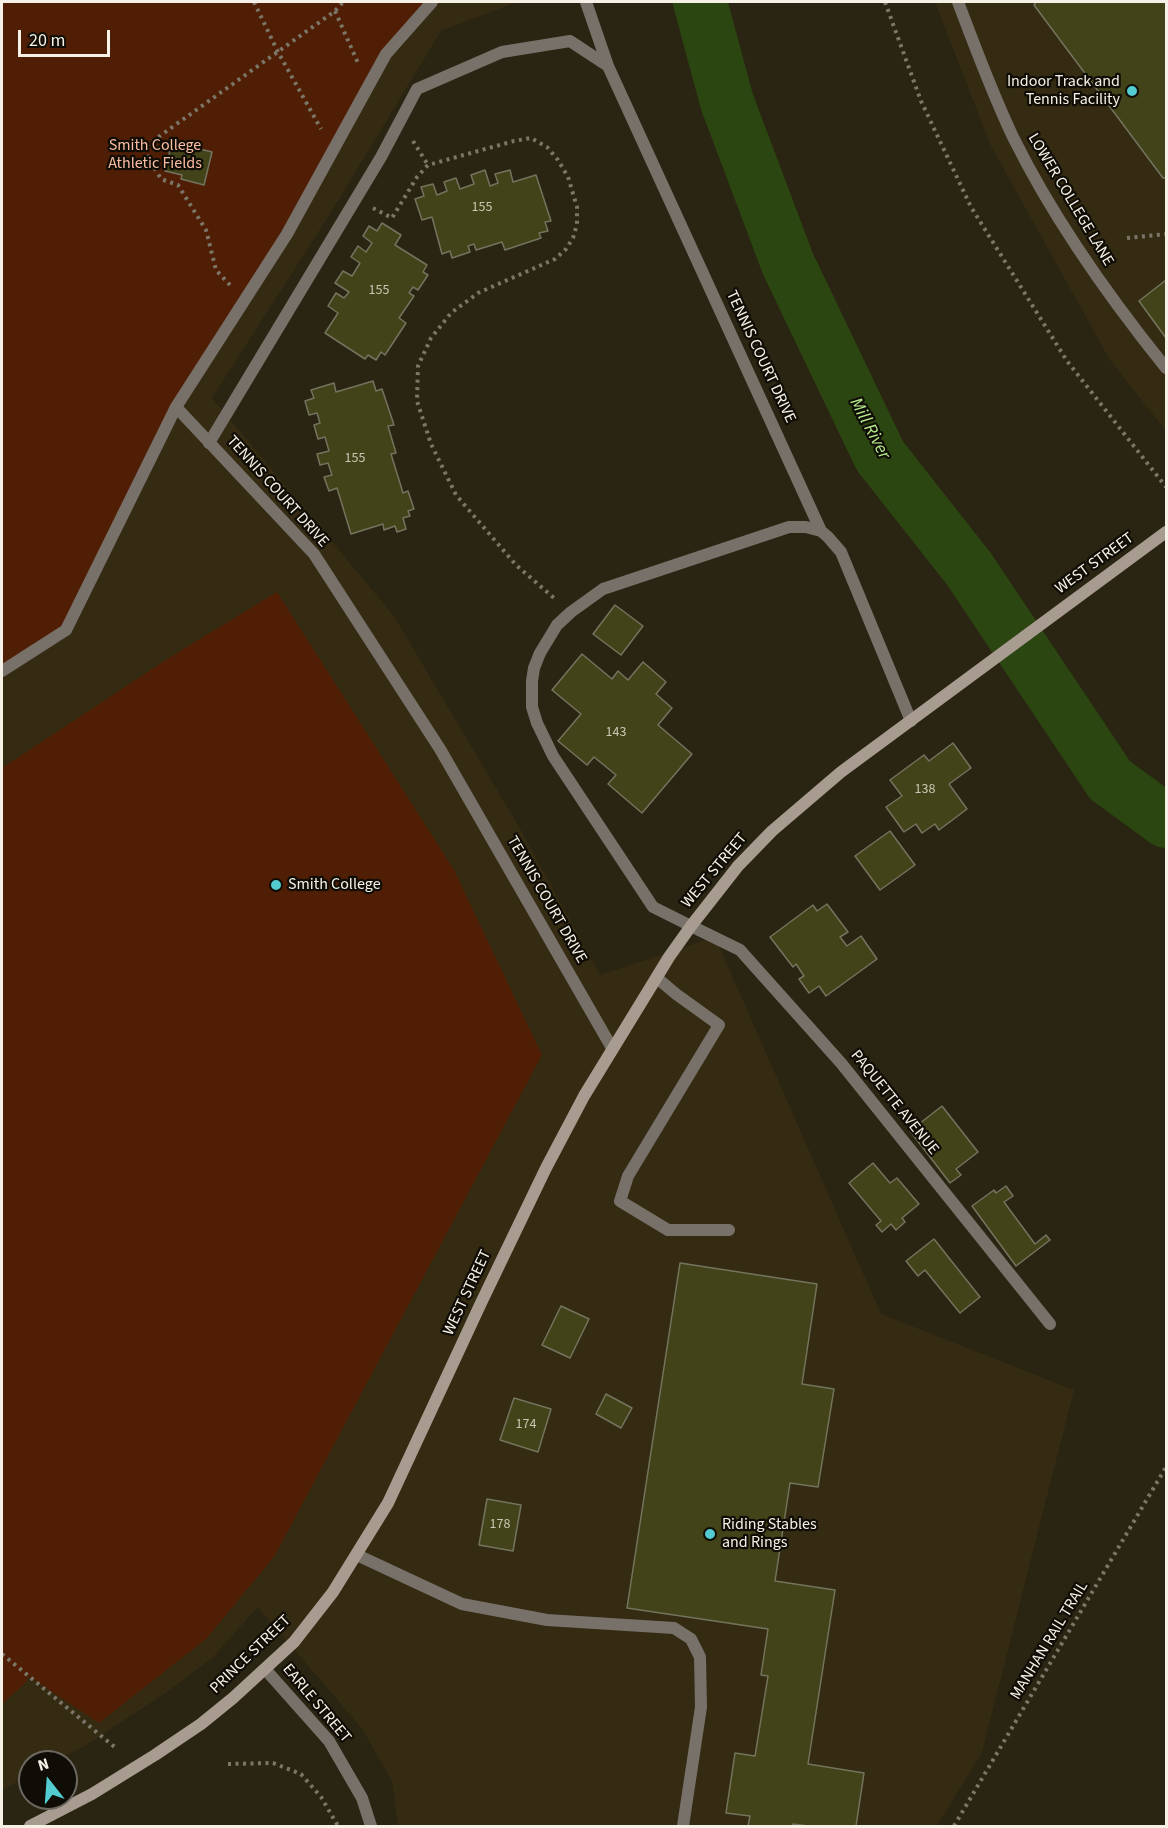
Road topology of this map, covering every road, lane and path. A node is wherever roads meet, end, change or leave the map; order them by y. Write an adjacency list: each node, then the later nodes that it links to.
1 (254, 2): 8 (path)
2 (343, 2): 7 (path)
3 (432, 2): 10 (street)
4 (586, 2): 9 (street, TENNIS COURT DRIVE)
5 (885, 2): 19 (path)
6 (958, 2): 16 (street, LOWER COLLEGE LANE)
7 (335, 11): 8 (path); 10 (path)
8 (279, 52): 11 (path); 15 (path)
9 (608, 66): 12 (street); 20 (street, TENNIS COURT DRIVE)
10 (368, 86): 11 (street)
11 (333, 151): 15 (street)
12 (356, 199): 18 (street); 22 (path)
13 (1167, 234): 14 (path)
14 (1126, 238)
15 (244, 302): 17 (street)
16 (1167, 368)
17 (176, 407): 18 (street, TENNIS COURT DRIVE); 23 (street)
18 (210, 443): 27 (street, TENNIS COURT DRIVE)
19 (1167, 487)
20 (821, 531): 22 (street, PAQUETTE AVENUE); 24 (street, TENNIS COURT DRIVE)
21 (1167, 532): 24 (main road, WEST STREET)
22 (571, 612): 25 (street, PAQUETTE AVENUE)
23 (2, 671)
24 (911, 721): 25 (main road, WEST STREET)
25 (691, 926): 26 (main road, WEST STREET); 29 (street, PAQUETTE AVENUE)
26 (657, 978): 27 (main road, WEST STREET); 28 (street)
27 (612, 1048): 30 (main road, WEST STREET)
28 (729, 1230)
29 (1050, 1324)
30 (451, 1370): 32 (main road, PRINCE STREET)
31 (1167, 1467): 41 (path, MANHAN RAIL TRAIL)
32 (357, 1555): 34 (main road, PRINCE STREET); 40 (street)
33 (2, 1654): 35 (path)
34 (265, 1669): 37 (main road, PRINCE STREET); 39 (street, EARLE STREET)
35 (117, 1749)
36 (228, 1764): 38 (path)
37 (30, 1827)
38 (338, 1827)
39 (371, 1827)
40 (684, 1827)
41 (954, 1827)

